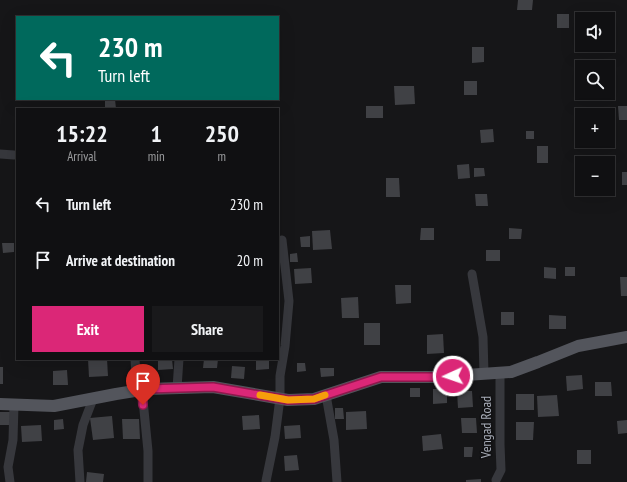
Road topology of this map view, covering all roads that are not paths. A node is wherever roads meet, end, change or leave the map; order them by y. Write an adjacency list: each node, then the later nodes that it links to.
1 (0, 154): 2 (street)
2 (14, 155)
3 (282, 240): 14 (street)
4 (472, 274): 9 (street)
5 (627, 337): 8 (main road)
6 (135, 360): 11 (street)
7 (179, 360): 10 (street)
8 (500, 373): 9 (main road); 17 (street, Vengad Road)
9 (484, 374): 12 (main road)
10 (177, 388): 11 (main road); 14 (main road)
11 (139, 390): 13 (main road); 21 (street)
12 (326, 395): 14 (main road); 22 (street)
13 (92, 398): 16 (main road); 20 (street)
14 (280, 398): 18 (street)
15 (0, 404): 16 (main road)
16 (14, 405): 19 (street)
17 (496, 480)
18 (266, 481)
19 (10, 482)
20 (80, 482)
21 (148, 482)
22 (337, 482)

